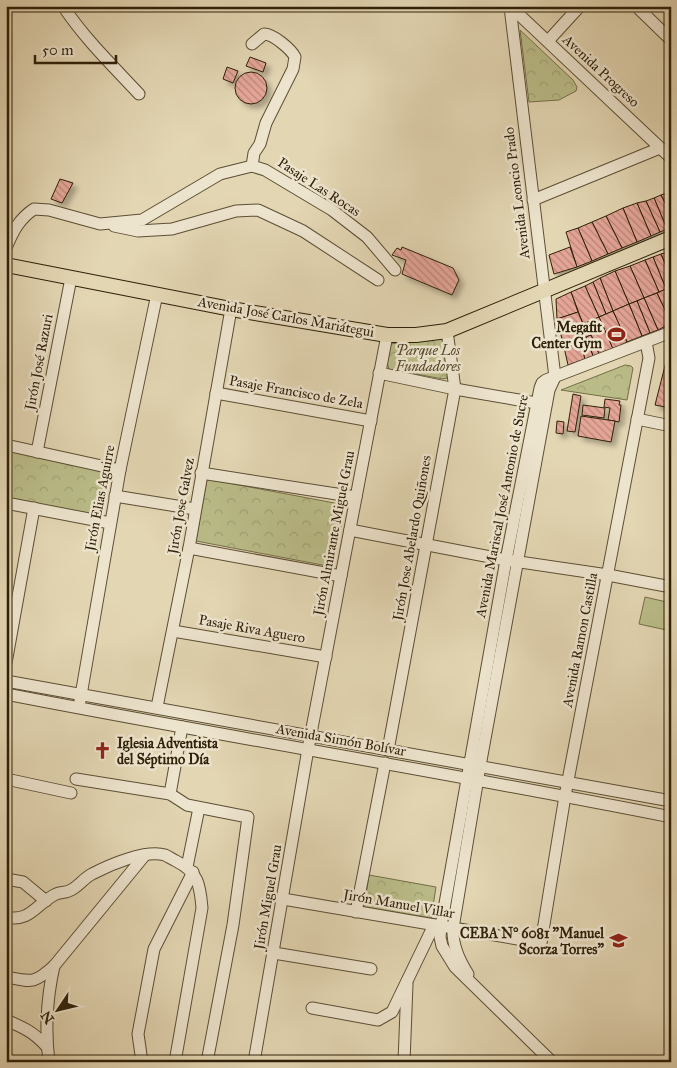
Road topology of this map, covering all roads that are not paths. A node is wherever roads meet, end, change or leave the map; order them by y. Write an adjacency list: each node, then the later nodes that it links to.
1 (63, 6): 8 (street)
2 (510, 6): 6 (street, Avenida Progreso); 12 (street, Avenida Leoncio Prado)
3 (580, 6): 6 (street)
4 (636, 6): 5 (street)
5 (671, 40)
6 (548, 42): 9 (street, Avenida Progreso)
7 (252, 44): 11 (street)
8 (139, 94)
9 (660, 148): 10 (street, Avenida Progreso); 12 (street)
10 (671, 158)
11 (252, 166): 13 (street); 17 (street, Pasaje Las Rocas)
12 (533, 200): 20 (street, Avenida Leoncio Prado)
13 (100, 224): 15 (street); 19 (street)
14 (671, 238): 20 (main road, Avenida José Carlos Mariátegui)
15 (6, 248)
16 (6, 265): 18 (main road, Avenida José Carlos Mariátegui)
17 (395, 270)
18 (72, 278): 21 (main road, Avenida José Carlos Mariátegui); 36 (street, Jirón José Razuri)
19 (378, 280)
20 (544, 290): 23 (main road, Avenida José Carlos Mariátegui); 28 (street, Avenida Leoncio Prado)
21 (157, 294): 22 (main road, Avenida José Carlos Mariátegui); 37 (street, Jirón Elias Aguirre)
22 (231, 309): 25 (main road, Avenida José Carlos Mariátegui); 30 (street, Jirón Jose Galvez)
23 (447, 331): 25 (main road, Avenida José Carlos Mariátegui); 29 (street, Jirón Jose Abelardo Quiñones)
24 (671, 332): 26 (street)
25 (387, 334): 27 (street, Jirón Almirante Miguel Grau)
26 (646, 342): 28 (street); 32 (street, Avenida Ramon Castilla)
27 (380, 373): 29 (street); 33 (street, Jirón Almirante Miguel Grau)
28 (554, 377): 31 (street, Avenida Mariscal José Antonio de Sucre)
29 (455, 389): 31 (street); 46 (street, Jirón Jose Abelardo Quiñones)
30 (216, 393): 33 (street, Pasaje Francisco de Zela); 38 (street, Jirón Jose Galvez)
31 (541, 404): 48 (street, Avenida Mariscal José Antonio de Sucre); 49 (street, Avenida Mariscal José Antonio de Sucre)
32 (637, 419): 34 (street); 50 (street, Avenida Ramon Castilla)
33 (371, 420): 40 (street, Jirón Almirante Miguel Grau)
34 (671, 426)
35 (6, 445): 36 (street)
36 (37, 452): 37 (street)
37 (120, 470): 39 (street, Jirón Elias Aguirre)
38 (202, 473): 40 (street); 43 (street, Jirón Jose Galvez)
39 (115, 496): 43 (street); 44 (street, Jirón Elias Aguirre)
40 (356, 497): 45 (street, Jirón Almirante Miguel Grau)
41 (6, 503): 42 (street)
42 (34, 508): 44 (street); 55 (street)
43 (195, 509): 47 (street, Jirón Jose Galvez)
44 (110, 523): 58 (street, Jirón Elias Aguirre)
45 (350, 530): 46 (street); 51 (street, Jirón Almirante Miguel Grau)
46 (426, 544): 48 (street); 64 (street, Jirón Jose Abelardo Quiñones)
47 (189, 548): 51 (street); 53 (street, Jirón Jose Galvez)
48 (506, 560): 49 (street); 66 (street, Avenida Mariscal José Antonio de Sucre)
49 (518, 562): 50 (street); 66 (street, Avenida Mariscal José Antonio de Sucre)
50 (608, 575): 52 (street); 70 (street, Avenida Ramon Castilla)
51 (341, 576): 54 (street, Jirón Almirante Miguel Grau)
52 (671, 587)
53 (173, 631): 54 (street, Pasaje Riva Aguero); 60 (street, Jirón Jose Galvez)
54 (326, 657): 62 (street, Jirón Almirante Miguel Grau)
55 (6, 663)
56 (6, 681): 58 (street, Avenida Simón Bolívar)
57 (6, 694): 59 (street, Avenida Simón Bolívar)
58 (81, 694): 59 (street, Jirón Elias Aguirre); 60 (street, Avenida Simón Bolívar)
59 (78, 708): 61 (street, Avenida Simón Bolívar)
60 (157, 708): 62 (street, Avenida Simón Bolívar)
61 (182, 727): 63 (street, Avenida Simón Bolívar); 72 (street)
62 (311, 736): 63 (street, Jirón Miguel Grau); 64 (street, Avenida Simón Bolívar)
63 (308, 749): 65 (street, Avenida Simón Bolívar); 80 (street, Jirón Miguel Grau)
64 (388, 750): 66 (street, Avenida Simón Bolívar)
65 (385, 763): 69 (street, Avenida Simón Bolívar); 82 (street)
66 (474, 765): 69 (street, Avenida Mariscal José Antonio de Sucre); 70 (street, Avenida Simón Bolívar)
67 (6, 779): 71 (street)
68 (76, 779): 72 (street)
69 (472, 779): 73 (street, Avenida Simón Bolívar); 84 (street, Avenida Mariscal José Antonio de Sucre); 85 (street, Avenida Mariscal José Antonio de Sucre)
70 (568, 782): 73 (street, Avenida Ramon Castilla); 74 (street, Avenida Simón Bolívar)
71 (71, 793)
72 (170, 794): 75 (street)
73 (565, 796): 76 (street, Avenida Simón Bolívar); 86 (street, Avenida Ramon Castilla)
74 (671, 801)
75 (199, 808): 78 (street); 99 (street)
76 (671, 817)
77 (145, 855): 78 (street); 81 (street); 88 (street)
78 (190, 869): 97 (street); 98 (street)
79 (6, 879): 81 (street)
80 (283, 899): 82 (street, Jirón Manuel Villar); 87 (street, Jirón Miguel Grau)
81 (46, 901): 83 (street)
82 (356, 912): 84 (street, Jirón Manuel Villar)
83 (6, 917)
84 (437, 925): 85 (street, Jirón Manuel Villar); 91 (street); 92 (street, Avenida Mariscal José Antonio de Sucre)
85 (453, 928): 86 (street, Jirón Manuel Villar); 92 (street, Avenida Mariscal José Antonio de Sucre)
86 (541, 943)
87 (274, 954): 89 (street); 100 (street, Jirón Miguel Grau)
88 (54, 966): 90 (street); 95 (street)
89 (372, 969)
90 (6, 977)
91 (407, 981): 93 (street); 101 (street)
92 (478, 990): 102 (street)
93 (312, 1008)
94 (7, 1023): 95 (street)
95 (47, 1047): 96 (street)
96 (49, 1062)
97 (142, 1062)
98 (175, 1062)
99 (207, 1062)
100 (254, 1062)
101 (404, 1062)
102 (552, 1062)

